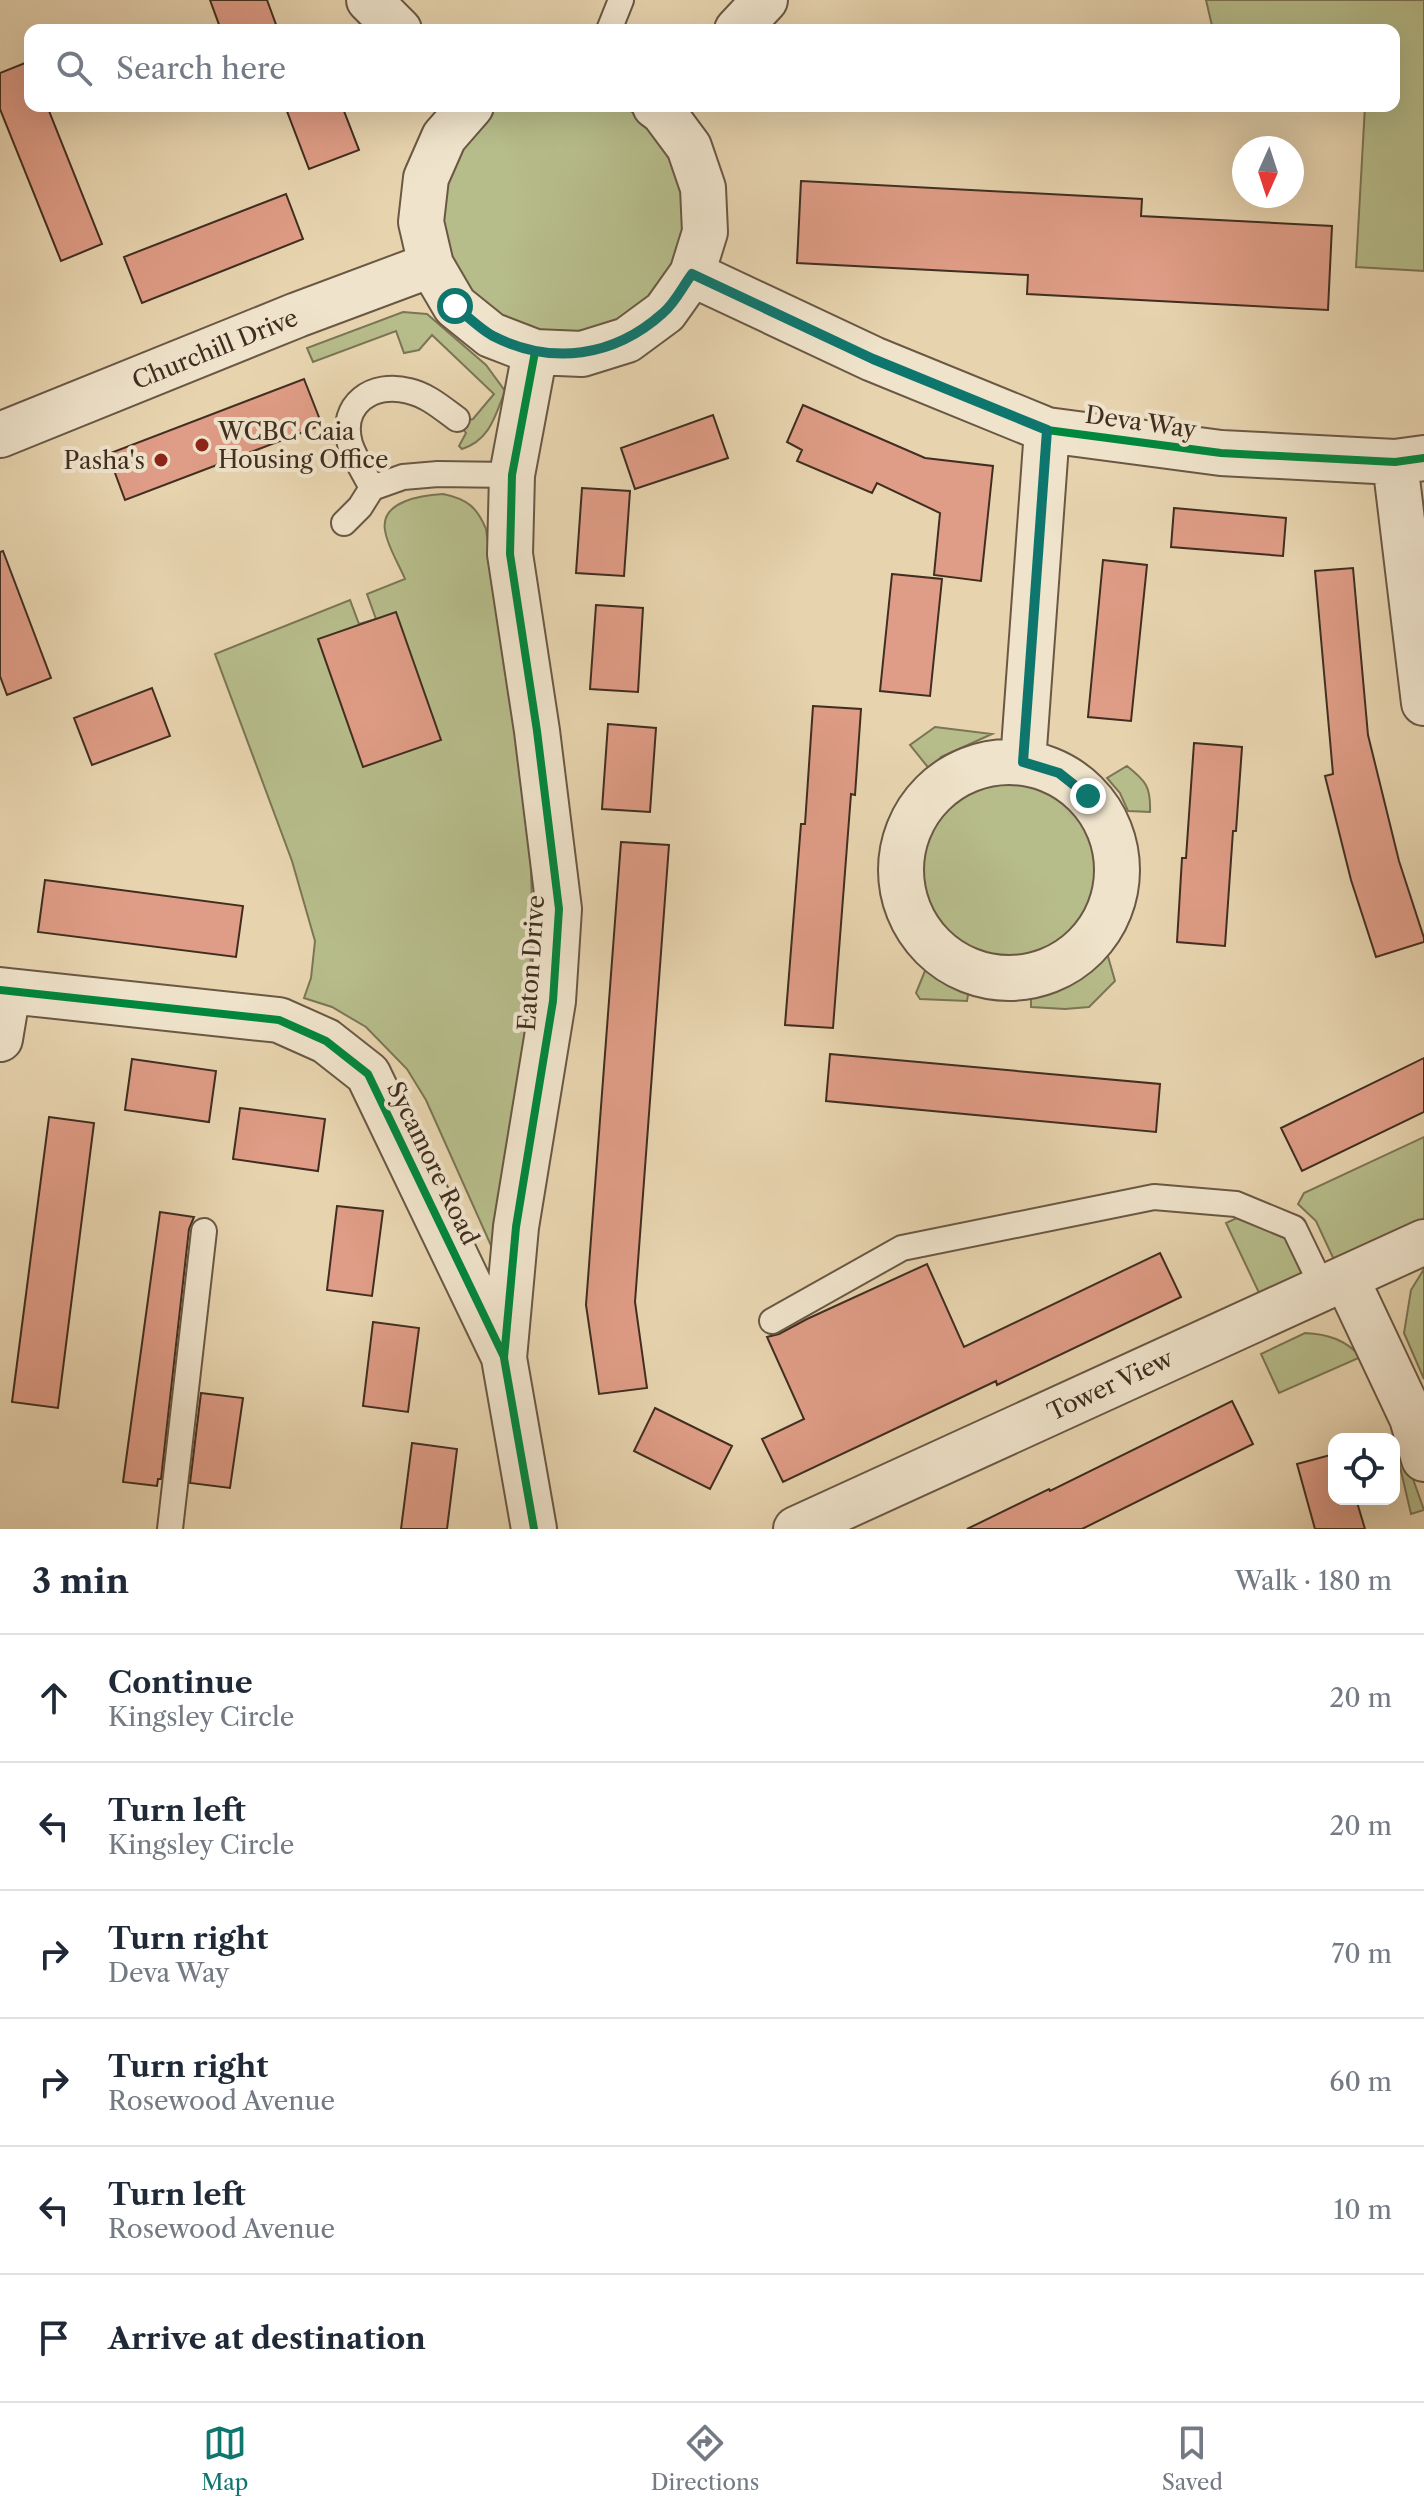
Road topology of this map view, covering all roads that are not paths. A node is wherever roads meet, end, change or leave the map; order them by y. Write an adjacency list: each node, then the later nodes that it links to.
1 (369, 0): 4 (street)
2 (621, 0): 5 (lane)
3 (765, 0): 6 (street)
4 (393, 24)
5 (611, 24)
6 (743, 24)
7 (466, 112): 9 (street)
8 (665, 112): 10 (street)
9 (431, 265): 11 (street); 13 (street, Churchill Drive)
10 (692, 274): 11 (street); 14 (street, Deva Way)
11 (535, 352): 16 (street, Eaton Drive)
12 (457, 419): 17 (lane)
13 (3, 427)
14 (1047, 430): 15 (street, Deva Way); 20 (street)
15 (1409, 460): 19 (street)
16 (512, 475): 17 (lane); 27 (street, Eaton Drive)
17 (372, 488): 18 (lane)
18 (344, 523)
19 (1424, 703)
20 (1023, 762): 20 (street)
21 (4, 990): 22 (street); 27 (street, Sycamore Road)
22 (0, 1039)
23 (204, 1231): 29 (lane)
24 (1424, 1242): 25 (street, Tower View)
25 (1334, 1283): 26 (lane); 28 (street); 31 (street, Tower View)
26 (772, 1321)
27 (504, 1358): 30 (street, Eaton Drive)
28 (1424, 1459)
29 (170, 1529)
30 (534, 1529)
31 (796, 1529)

